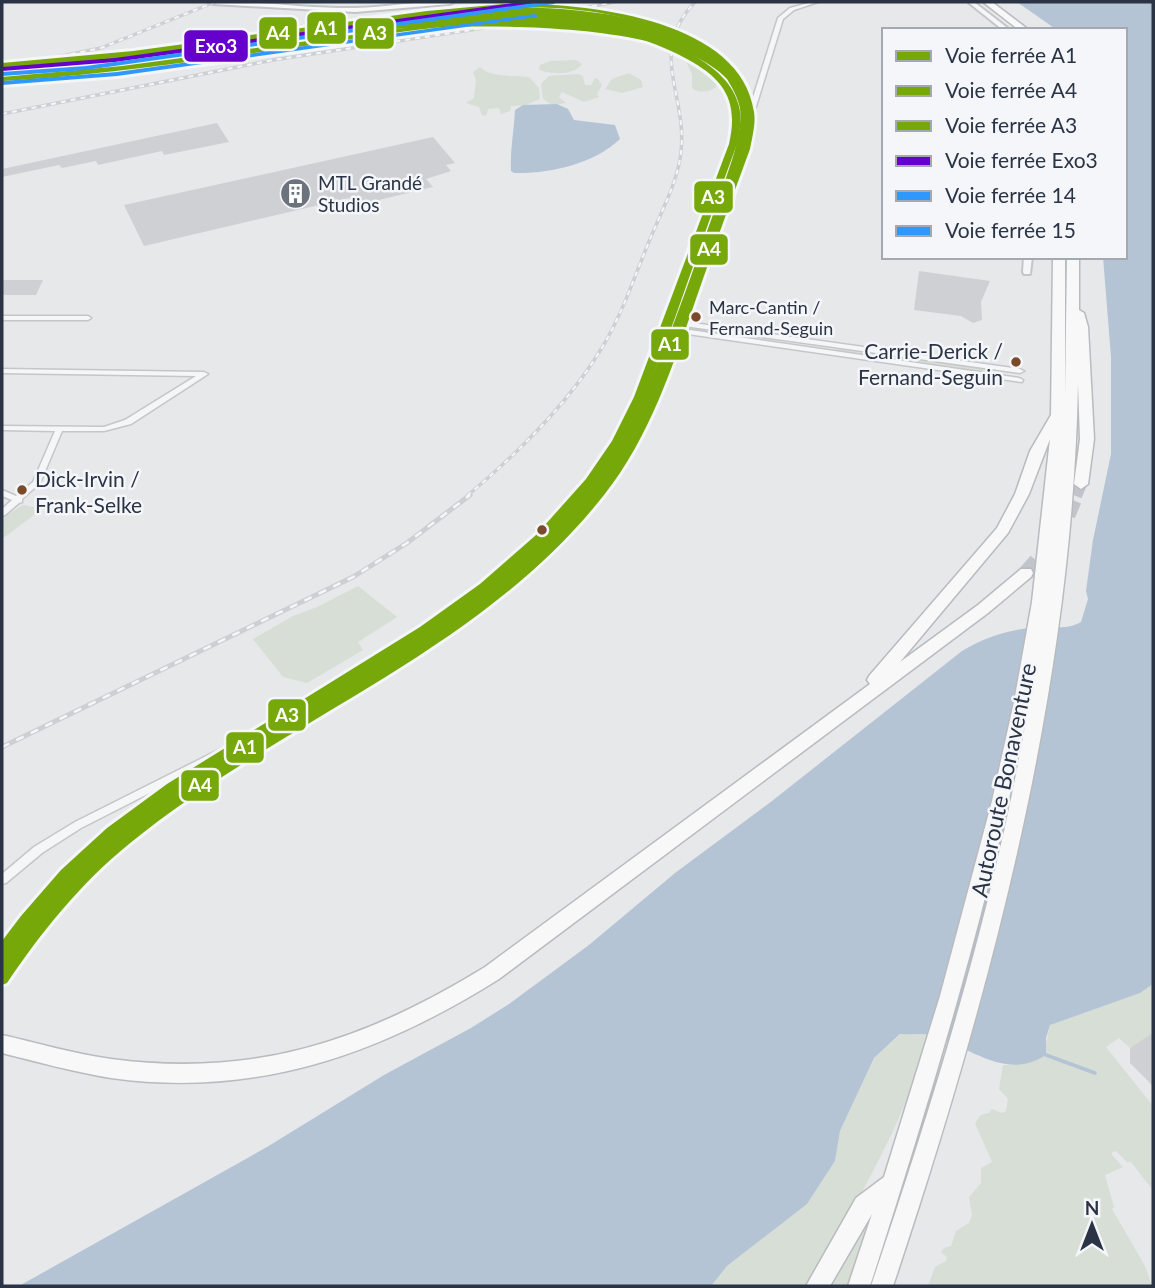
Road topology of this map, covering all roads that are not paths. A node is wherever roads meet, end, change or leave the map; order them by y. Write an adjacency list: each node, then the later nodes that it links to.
1 (213, 2): 9 (main road)
2 (396, 2): 9 (main road)
3 (450, 2): 9 (main road)
4 (816, 2): 21 (street)
5 (971, 2): 10 (street)
6 (979, 2): 11 (highway)
7 (987, 2): 12 (highway)
8 (999, 2): 13 (highway)
9 (307, 7)
10 (1005, 28)
11 (1014, 28)
12 (1028, 28)
13 (1029, 28)
14 (1028, 259): 17 (street)
15 (1059, 259): 25 (highway, Autoroute Bonaventure)
16 (1073, 259): 18 (highway, Autoroute Bonaventure)
17 (1027, 272)
18 (1073, 286): 28 (highway); 33 (highway, Autoroute Bonaventure)
19 (2, 318): 20 (street)
20 (88, 318)
21 (673, 326): 24 (street); 35 (street)
22 (3, 372): 23 (street)
23 (204, 374): 27 (street)
24 (1019, 375)
25 (1056, 412): 33 (highway, Autoroute Bonaventure); 34 (highway)
26 (2, 428): 27 (street)
27 (60, 428): 30 (street)
28 (1082, 484)
29 (2, 493): 30 (street)
30 (19, 500): 31 (street)
31 (2, 513)
32 (1026, 573): 34 (highway)
33 (1046, 608): 36 (highway, Autoroute Bonaventure)
34 (855, 703): 37 (highway)
35 (2, 880)
36 (948, 1042): 38 (highway, Autoroute Bonaventure); 39 (highway, Autoroute Bonaventure)
37 (2, 1044)
38 (894, 1183): 40 (highway); 41 (highway, Autoroute Bonaventure)
39 (885, 1281)
40 (817, 1286)
41 (859, 1286)

